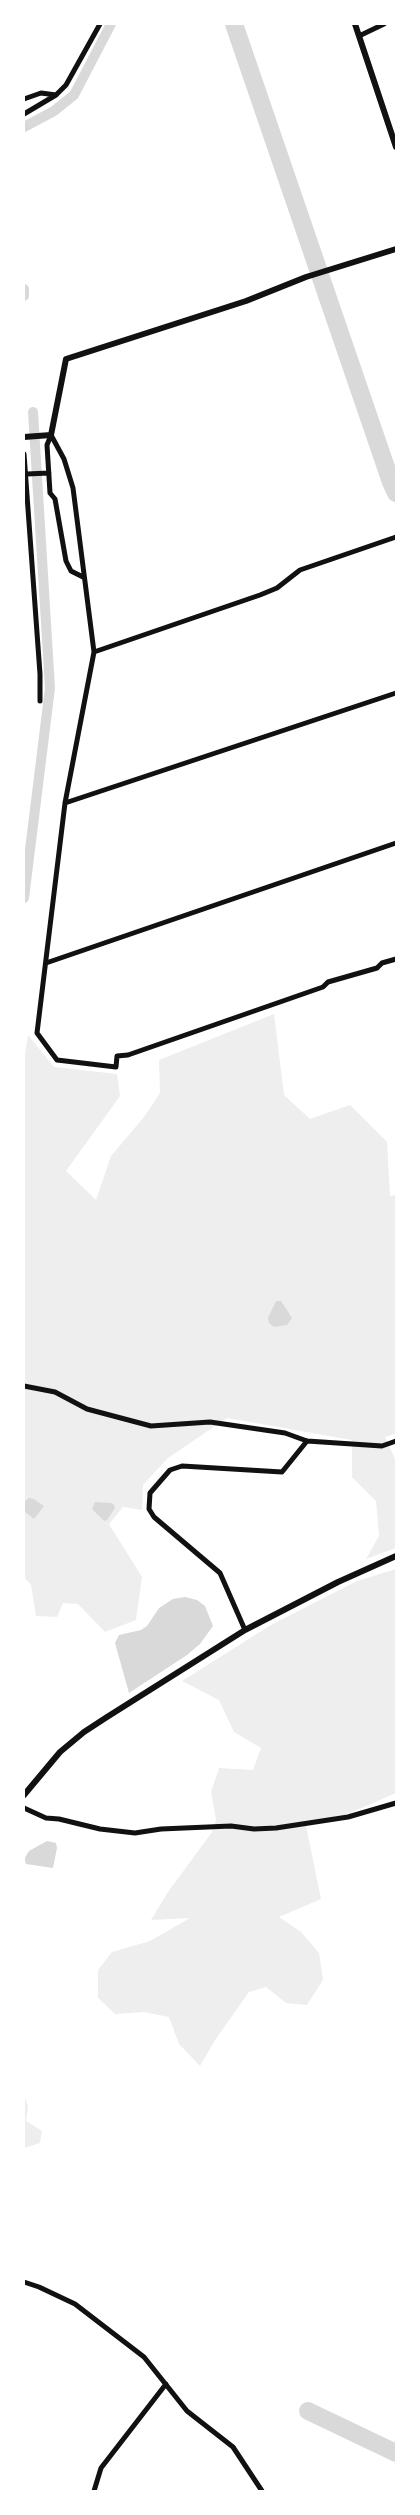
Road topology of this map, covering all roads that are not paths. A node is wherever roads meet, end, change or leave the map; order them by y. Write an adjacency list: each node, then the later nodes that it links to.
1 (100, 24): 5 (street)
2 (355, 24): 4 (street)
3 (384, 24): 4 (street)
4 (358, 36): 8 (street)
5 (56, 95): 6 (street); 7 (street)
6 (24, 100)
7 (24, 114)
8 (396, 147)
9 (396, 249): 10 (street)
10 (51, 435): 11 (street); 13 (street); 16 (street)
11 (24, 437)
12 (24, 454): 14 (street)
13 (49, 473): 14 (street); 16 (street)
14 (27, 474): 19 (street)
15 (396, 537): 17 (street)
16 (83, 577): 17 (street)
17 (94, 652): 20 (street)
18 (396, 692): 20 (street)
19 (40, 701)
20 (66, 803): 23 (street)
21 (396, 843): 23 (street)
22 (396, 959): 23 (street)
23 (46, 963)
24 (24, 1386): 26 (street)
25 (396, 1440): 26 (street)
26 (307, 1441): 28 (street)
27 (396, 1556): 28 (street)
28 (245, 1630): 29 (street)
29 (24, 1795)
30 (396, 1803): 31 (street)
31 (24, 1808)
32 (24, 2282): 33 (street)
33 (166, 2384): 34 (street); 35 (street)
34 (94, 2491)
35 (262, 2491)

